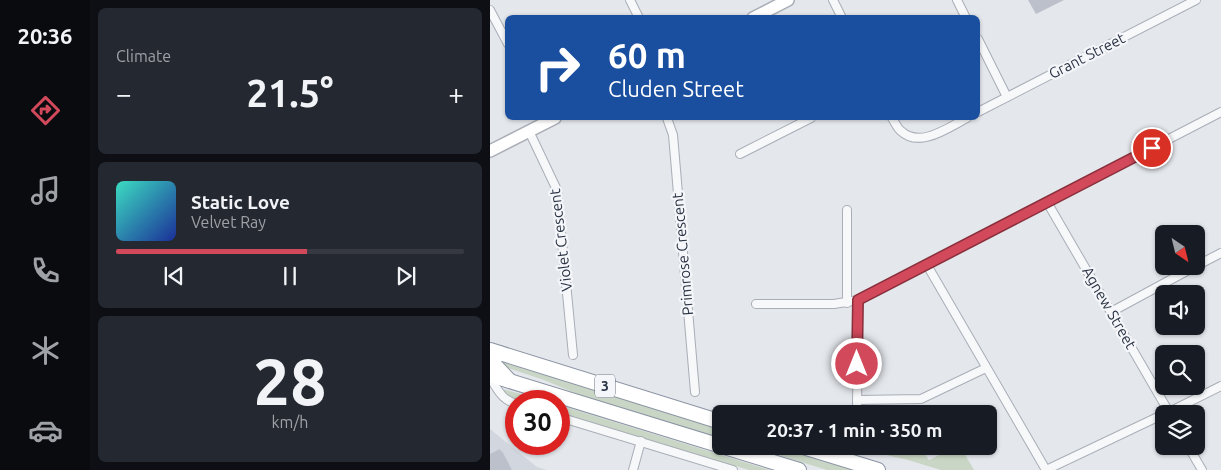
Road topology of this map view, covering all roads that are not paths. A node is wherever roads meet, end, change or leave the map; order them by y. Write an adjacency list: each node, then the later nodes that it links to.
1 (630, 0): 7 (street)
2 (788, 0): 8 (main road)
3 (833, 0): 9 (street)
4 (958, 0): 10 (street)
5 (1196, 0): 13 (street, Grant Street)
6 (491, 12): 11 (street)
7 (638, 15)
8 (760, 15)
9 (840, 15)
10 (965, 15)
11 (505, 38)
12 (980, 43): 13 (street)
13 (1007, 97): 14 (street, Grant Street)
14 (980, 111)
15 (1221, 112): 24 (street)
16 (547, 120): 21 (main road)
17 (668, 120): 40 (street, Primrose Crescent)
18 (808, 120): 23 (street)
19 (893, 120): 20 (street)
20 (964, 120)
21 (529, 131): 22 (main road); 35 (street, Violet Crescent)
22 (490, 151)
23 (740, 154)
24 (1047, 202): 28 (street); 33 (street, Agnew Street)
25 (847, 210): 31 (street)
26 (1221, 253): 27 (street)
27 (1205, 261)
28 (927, 265): 30 (street); 36 (street)
29 (1179, 275): 33 (street)
30 (858, 300): 31 (street); 42 (street)
31 (847, 303): 32 (street)
32 (756, 304)
33 (1111, 312): 44 (street, Agnew Street)
34 (495, 351): 38 (highway); 48 (highway, 3)
35 (572, 355)
36 (986, 368): 42 (street); 56 (street)
37 (490, 377): 38 (highway, 3); 41 (street)
38 (510, 382): 54 (highway, 3)
39 (1221, 386): 45 (street)
40 (695, 392)
41 (505, 398)
42 (857, 400): 43 (street)
43 (857, 405)
44 (1162, 405)
45 (1182, 405)
46 (1155, 418): 56 (street)
47 (570, 419): 49 (street)
48 (712, 419)
49 (641, 441): 52 (street); 53 (street)
50 (829, 455): 55 (highway)
51 (1193, 455): 57 (street)
52 (633, 470)
53 (733, 470)
54 (799, 470)
55 (878, 470)
56 (1046, 470)
57 (1202, 470)

